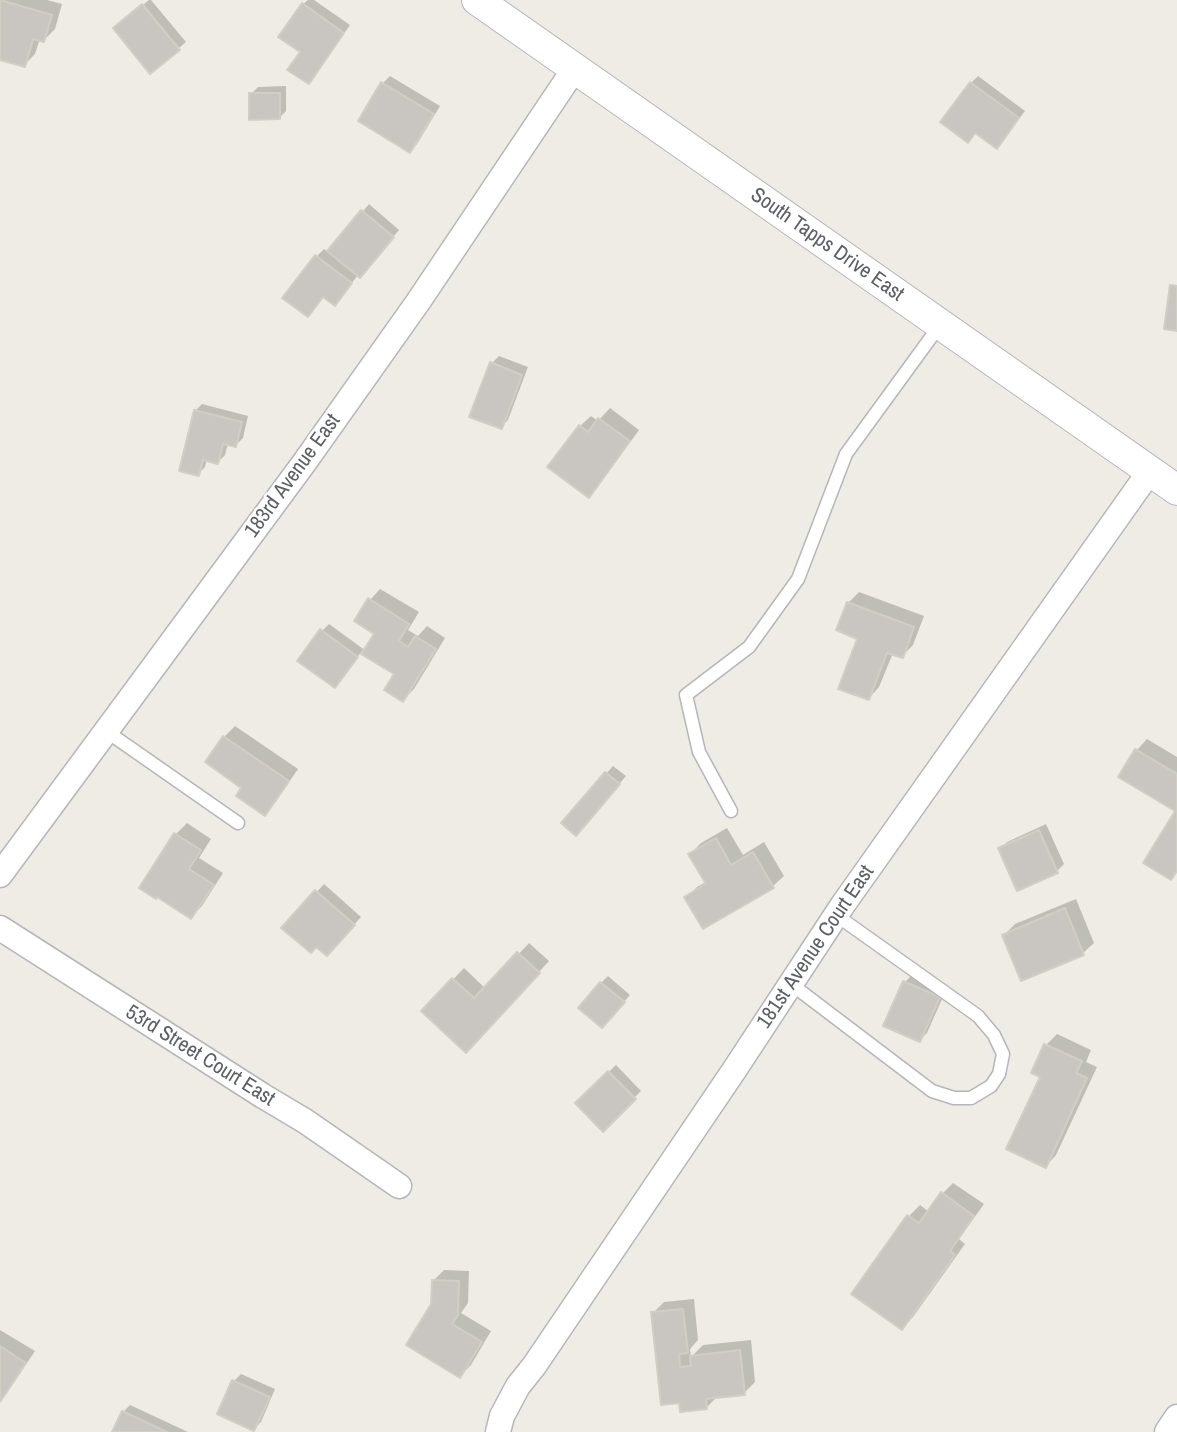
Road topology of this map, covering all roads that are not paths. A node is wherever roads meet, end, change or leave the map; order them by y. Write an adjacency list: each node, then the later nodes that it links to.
1 (477, 0): 2 (street, South Tapps Drive East)
2 (575, 68): 3 (street, South Tapps Drive East); 6 (street, 183rd Avenue East)
3 (940, 325): 4 (street, South Tapps Drive East); 7 (lane)
4 (1150, 471): 5 (street, South Tapps Drive East); 10 (street, 181st Avenue Court East)
5 (1177, 490)
6 (106, 731): 8 (lane); 9 (street, 183rd Avenue East)
7 (731, 811)
8 (238, 823)
9 (0, 875)
10 (836, 915): 12 (street, 181st Avenue Court East); 12 (lane)
11 (0, 928): 13 (street, 53rd Street Court East)
12 (791, 984): 15 (street, 181st Avenue Court East)
13 (399, 1186)
14 (1177, 1417): 16 (street)
15 (498, 1432)
16 (1167, 1432)

